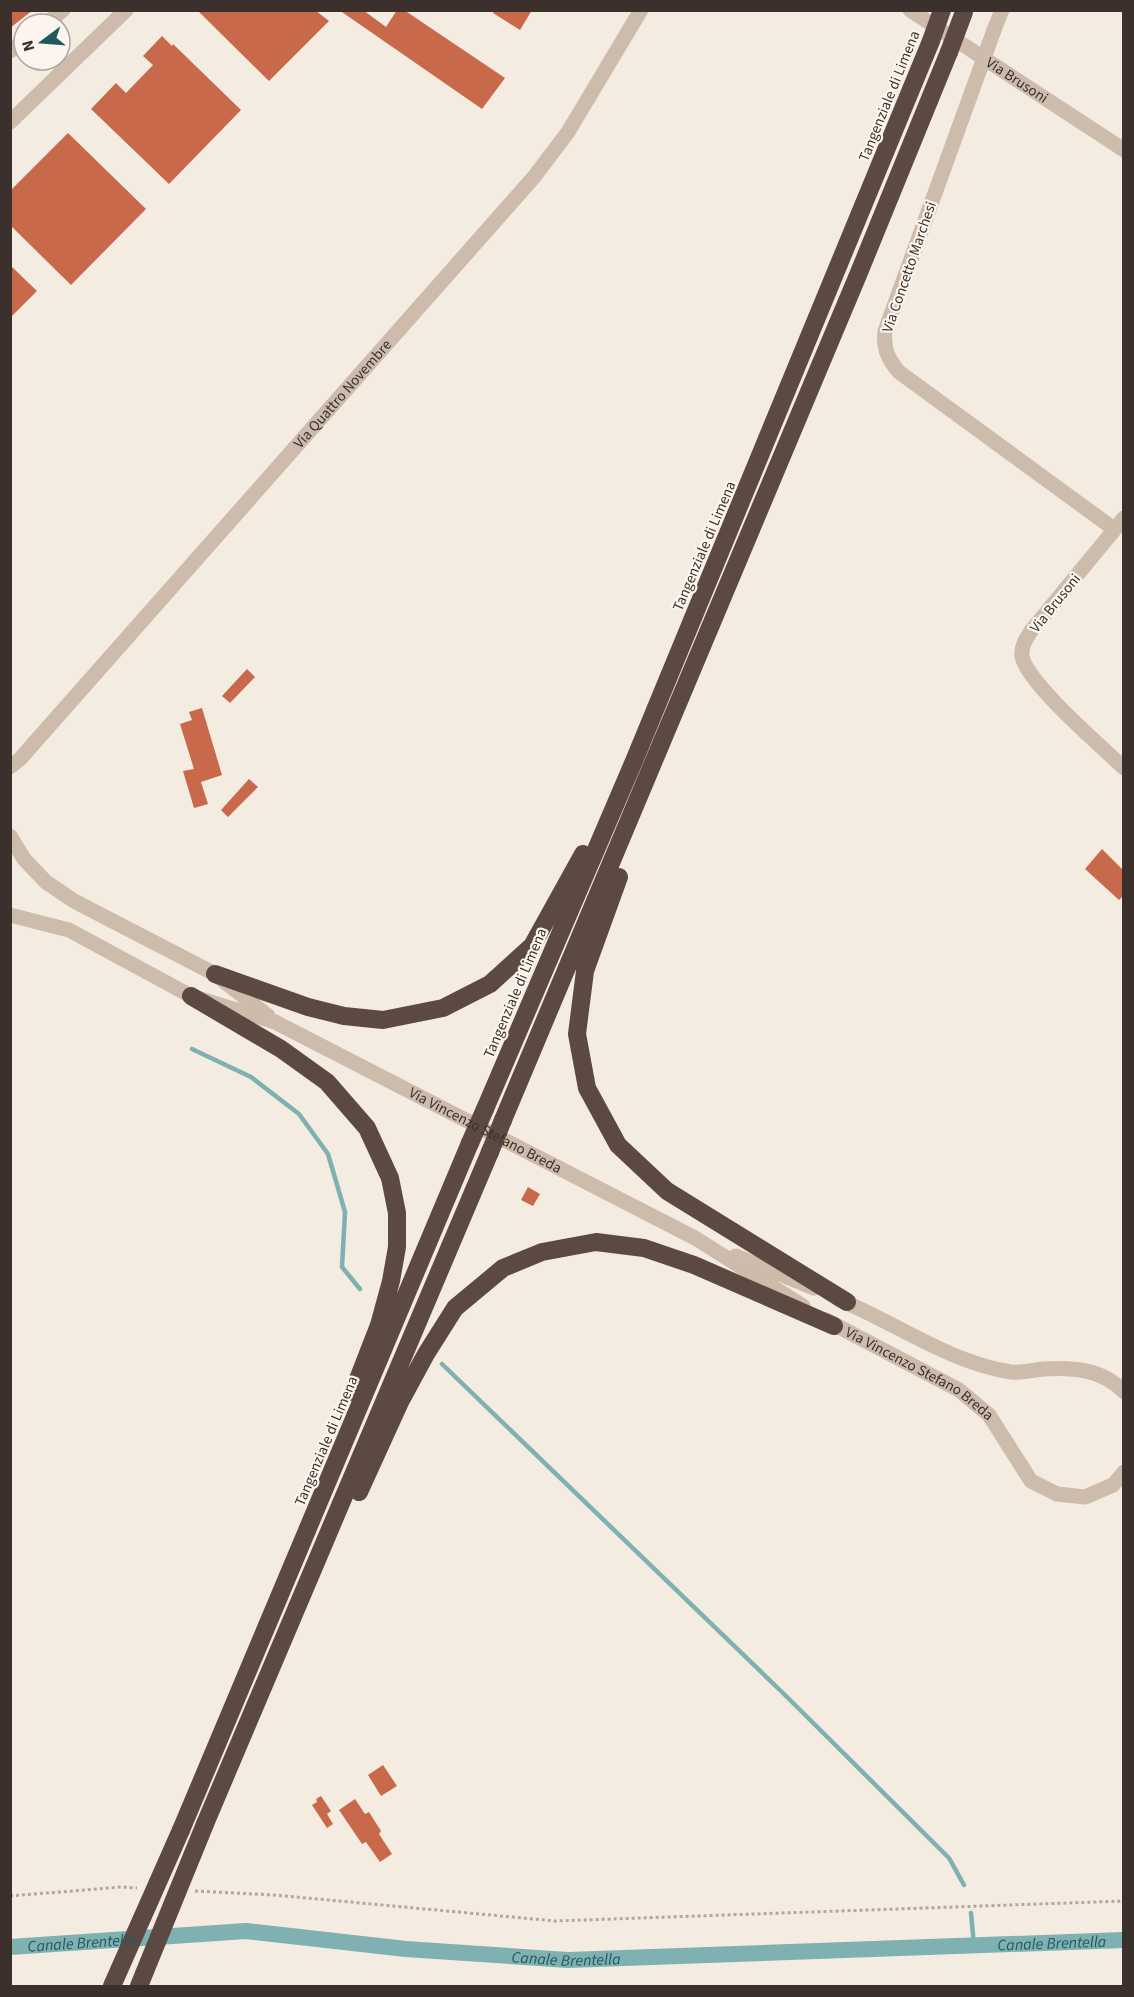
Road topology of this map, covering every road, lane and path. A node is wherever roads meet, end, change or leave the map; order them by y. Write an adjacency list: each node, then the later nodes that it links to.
1 (126, 10): 7 (street)
2 (641, 10): 12 (street, Via Quattro Novembre)
3 (910, 10): 8 (street, Via Brusoni)
4 (942, 10): 11 (highway, Tangenziale di Limena, bridge)
5 (1002, 10): 9 (street, Via Concetto Marchesi, bridge)
6 (964, 11): 10 (highway, bridge)
7 (10, 122)
8 (1124, 150)
9 (1119, 524): 13 (street, Via Brusoni)
10 (667, 731): 21 (highway); 26 (highway, bridge)
11 (634, 761): 17 (highway); 25 (highway, Tangenziale di Limena, bridge)
12 (15, 763): 14 (street, Via Quattro Novembre)
13 (1124, 768)
14 (10, 774)
15 (10, 836): 17 (street, Via Vincenzo Stefano Breda)
16 (10, 915): 18 (street, Via Vincenzo Stefano Breda)
17 (215, 974): 19 (street, Via Vincenzo Stefano Breda)
18 (191, 996): 19 (street, Via Vincenzo Stefano Breda); 25 (highway)
19 (275, 1022): 20 (street, Via Vincenzo Stefano Breda)
20 (695, 1238): 21 (street, Via Vincenzo Stefano Breda); 22 (street, Via Vincenzo Stefano Breda)
21 (847, 1302): 23 (street, Via Vincenzo Stefano Breda)
22 (834, 1326): 24 (street, Via Vincenzo Stefano Breda); 26 (highway)
23 (1124, 1392)
24 (1124, 1472)
25 (297, 1556): 31 (highway, Tangenziale di Limena, bridge)
26 (314, 1568): 32 (highway, bridge)
27 (145, 1888): 29 (path)
28 (192, 1890): 30 (path)
29 (10, 1896)
30 (1124, 1901)
31 (112, 1986)
32 (139, 1986)

